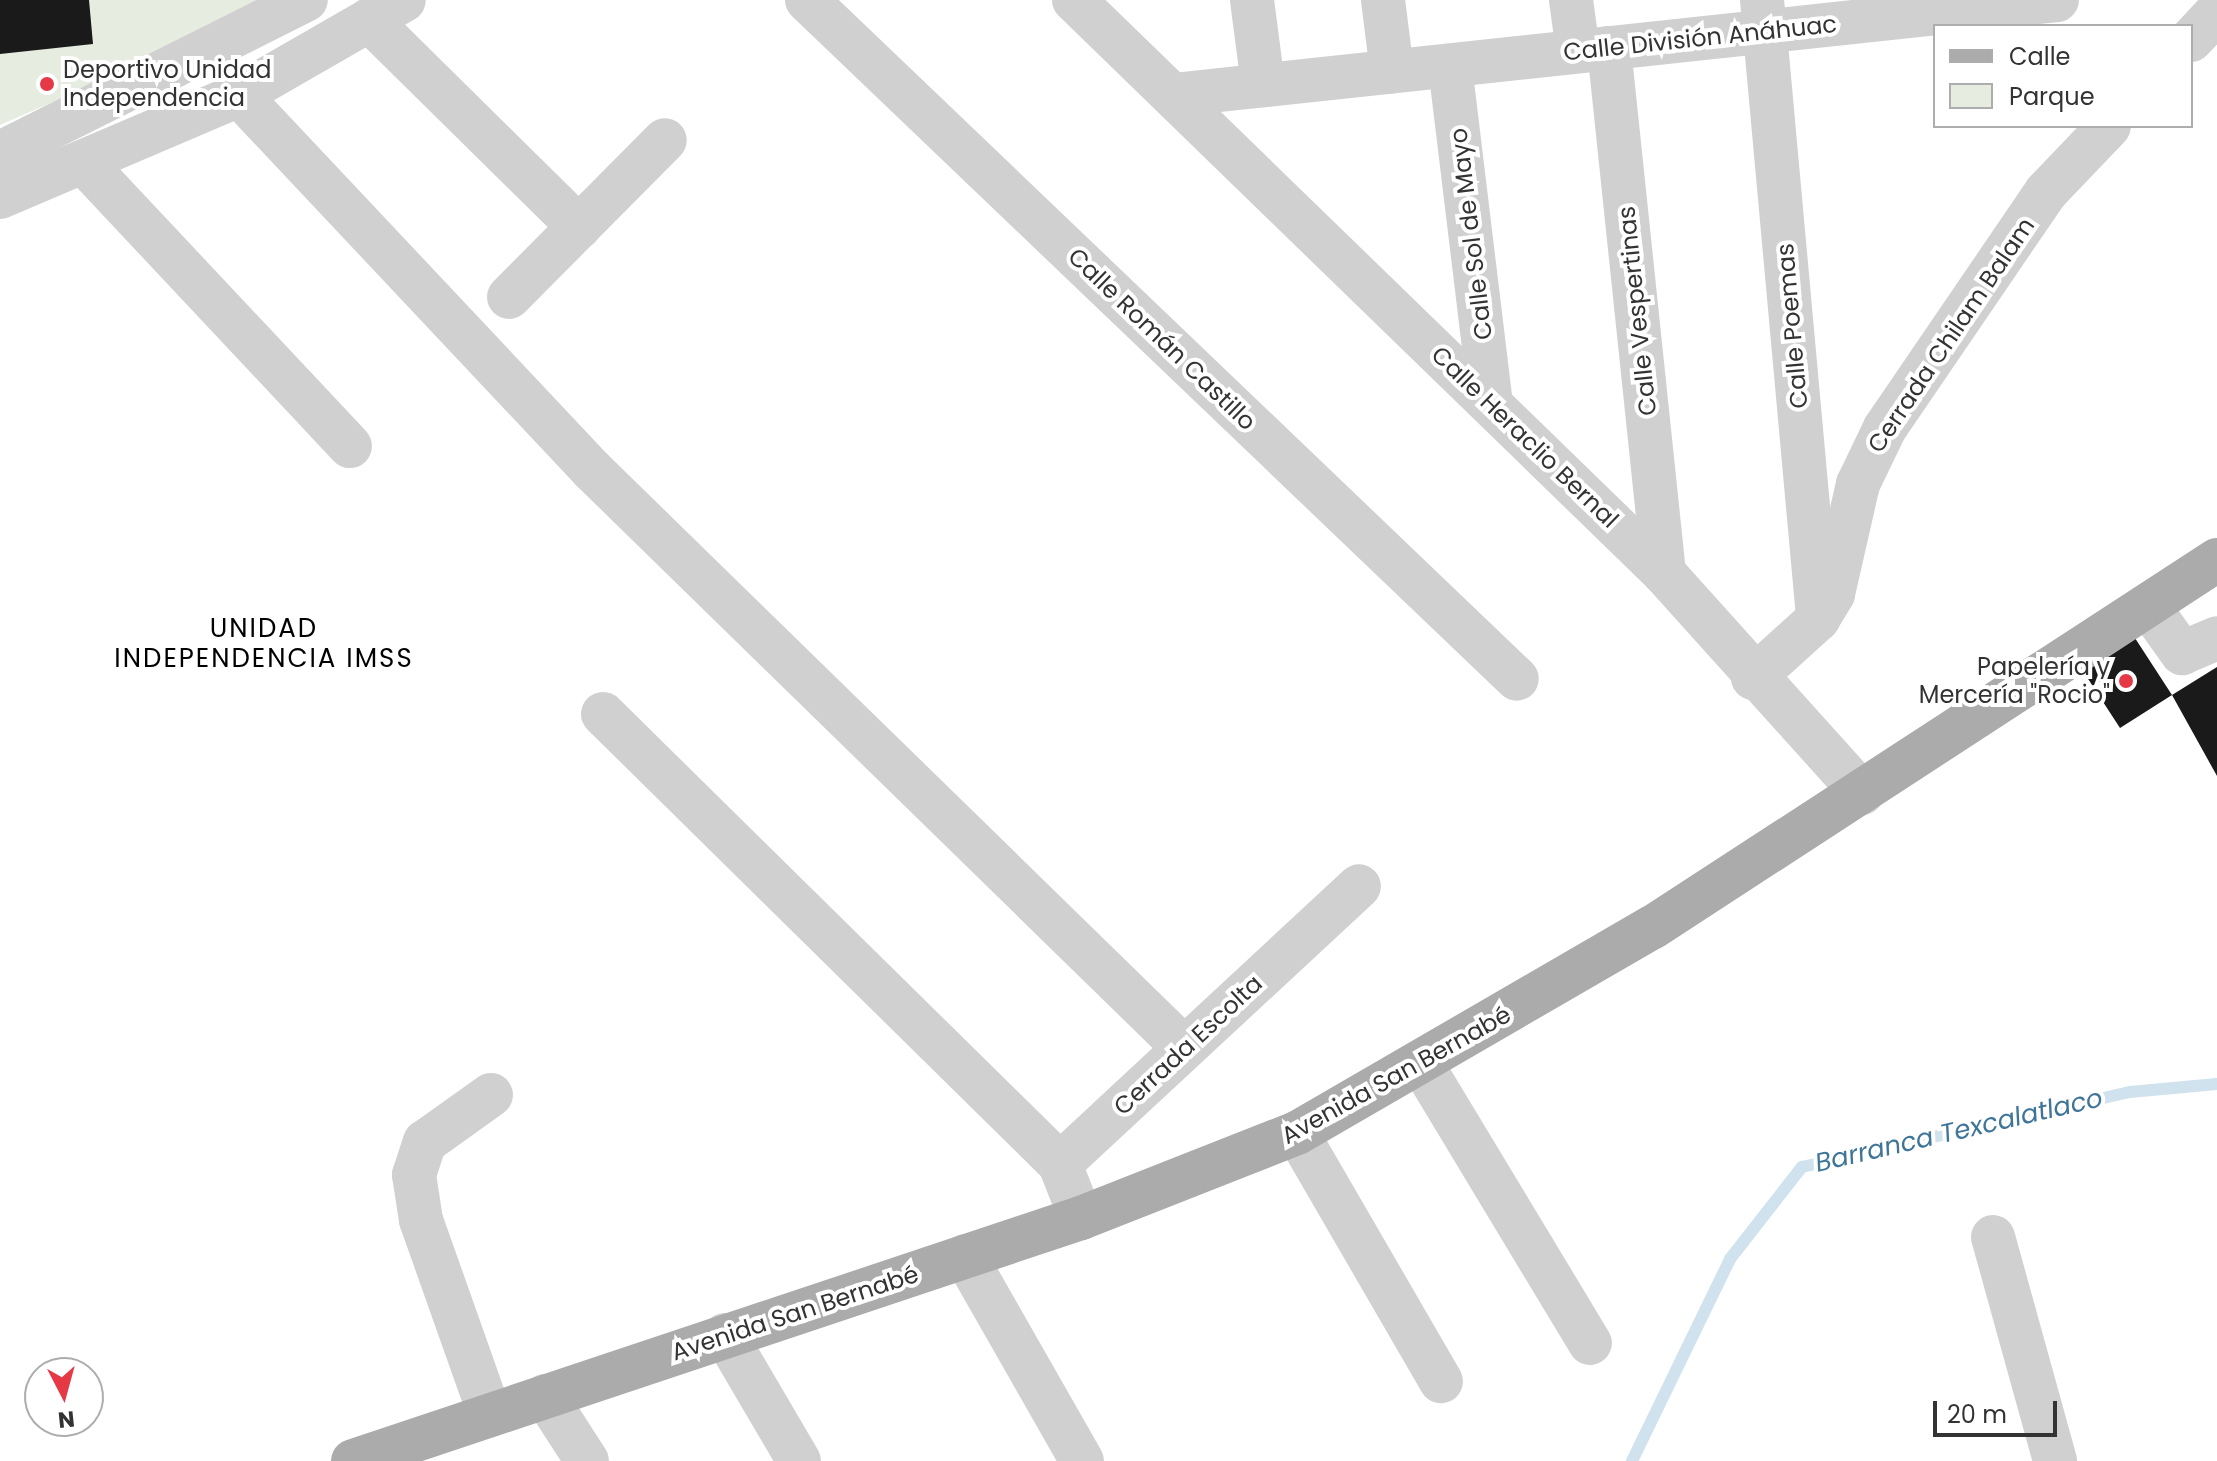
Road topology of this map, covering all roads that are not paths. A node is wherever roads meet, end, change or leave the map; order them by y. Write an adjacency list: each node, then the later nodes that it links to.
1 (306, 0): 21 (street)
2 (807, 0): 34 (street, Calle Román Castillo)
3 (1074, 0): 18 (street, Calle Heraclio Bernal)
4 (1252, 0): 16 (street)
5 (1383, 0): 15 (street)
6 (1571, 0): 13 (street, Calle Vespertinas)
7 (2057, 0): 8 (street, Calle División Anáhuac)
8 (1989, 4): 11 (street, Calle División Anáhuac)
9 (387, 10): 17 (street); 24 (street)
10 (2217, 12): 12 (street)
11 (1764, 16): 13 (street, Calle División Anáhuac); 31 (street, Calle Poemas)
12 (2193, 38)
13 (1594, 50): 14 (street, Calle División Anáhuac); 29 (street, Calle Vespertinas)
14 (1450, 66): 15 (street, Calle División Anáhuac); 26 (street, Calle Sol de Mayo)
15 (1392, 71): 16 (street, Calle División Anáhuac)
16 (1263, 85): 18 (street, Calle División Anáhuac)
17 (239, 95): 22 (street); 38 (street)
18 (1173, 95): 26 (street, Calle Heraclio Bernal)
19 (2107, 128): 31 (street, Cerrada Chilam Balam)
20 (665, 140): 24 (street)
21 (0, 153)
22 (85, 164): 23 (street); 27 (street)
23 (0, 197)
24 (579, 227): 25 (street)
25 (509, 297)
26 (1491, 403): 29 (street, Calle Heraclio Bernal)
27 (350, 446)
28 (2217, 560): 30 (main road, Avenida San Bernabé)
29 (1664, 573): 33 (street, Calle Heraclio Bernal)
30 (2149, 607): 32 (street); 36 (main road, Avenida San Bernabé)
31 (1818, 619): 33 (street, Cerrada Chilam Balam)
32 (2217, 638)
33 (1753, 678): 36 (street, Calle Heraclio Bernal)
34 (1517, 679)
35 (603, 714): 42 (street)
36 (1862, 793): 39 (main road, Avenida San Bernabé)
37 (1359, 886): 38 (street, Cerrada Escolta)
38 (1184, 1048): 42 (street, Cerrada Escolta)
39 (1421, 1063): 41 (main road, Avenida San Bernabé); 47 (street)
40 (491, 1095): 50 (street)
41 (1297, 1133): 43 (main road, Avenida San Bernabé); 48 (street)
42 (1060, 1164): 43 (street)
43 (1081, 1218): 45 (main road, Avenida San Bernabé)
44 (1993, 1237): 56 (street)
45 (965, 1256): 46 (main road, Avenida San Bernabé); 55 (street)
46 (725, 1335): 49 (main road, Avenida San Bernabé); 54 (street)
47 (1590, 1343)
48 (1441, 1381)
49 (545, 1396): 50 (main road, Avenida San Bernabé); 53 (street)
50 (490, 1415): 51 (main road, Avenida San Bernabé)
51 (410, 1453): 52 (main road, Avenida San Bernabé)
52 (353, 1461)
53 (587, 1461)
54 (799, 1461)
55 (1082, 1461)
56 (2055, 1461)

